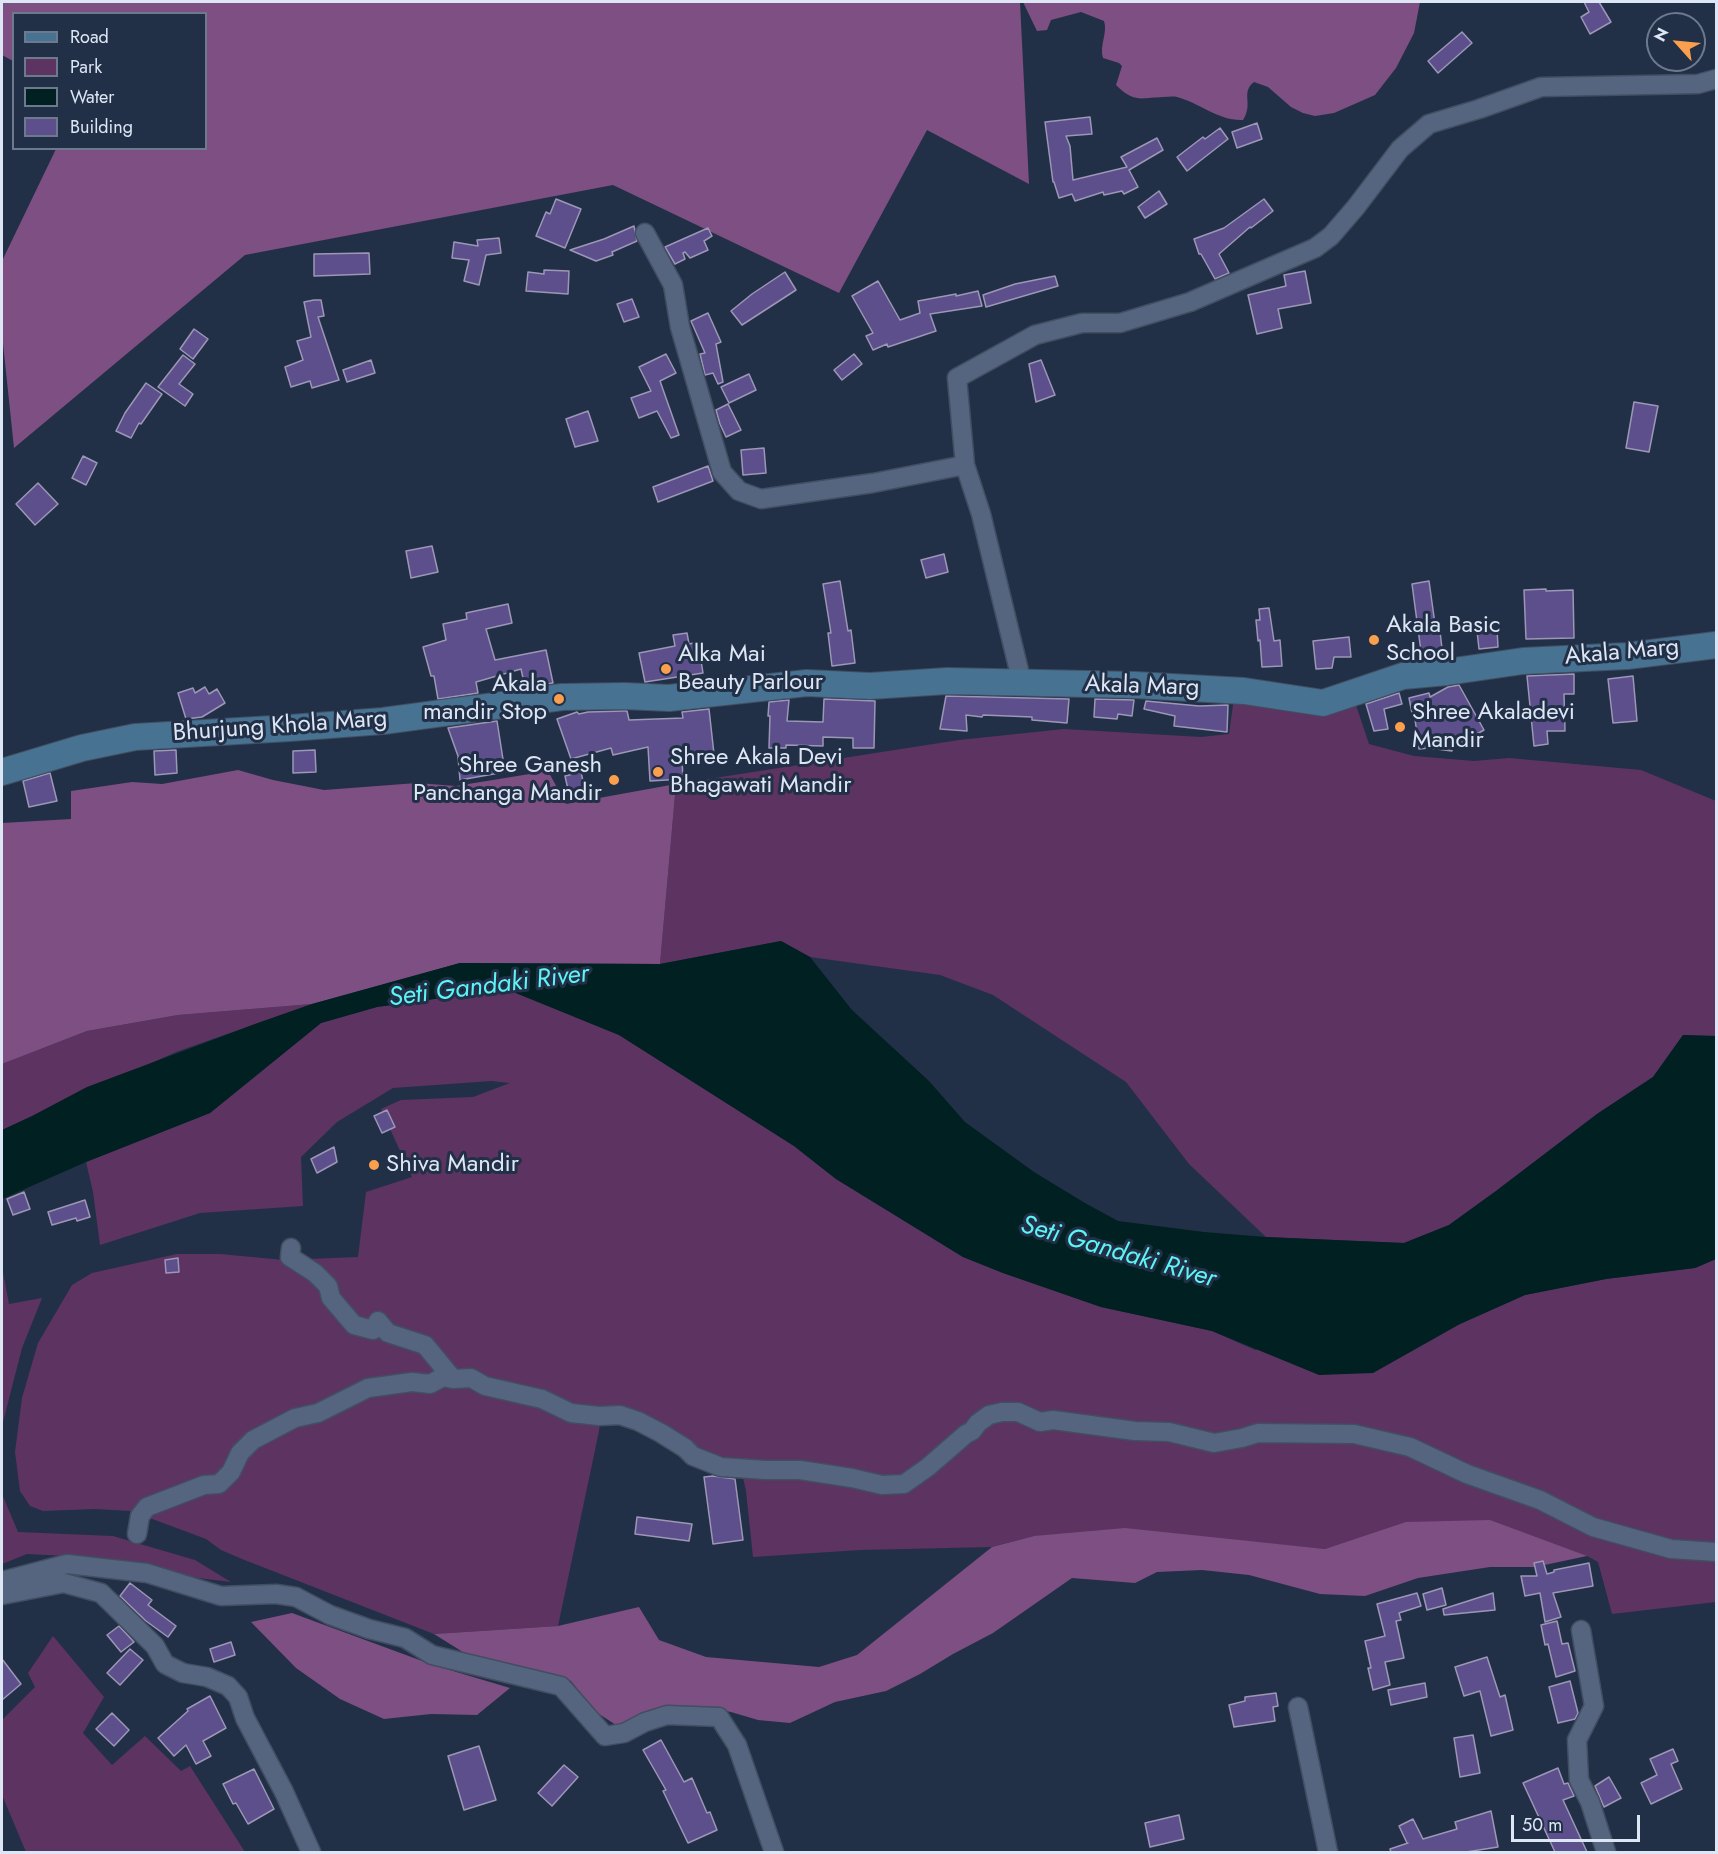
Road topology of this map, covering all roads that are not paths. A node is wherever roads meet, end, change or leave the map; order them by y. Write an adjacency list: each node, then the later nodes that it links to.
1 (1716, 79): 3 (street)
2 (645, 233): 3 (street)
3 (965, 465): 5 (street)
4 (1716, 645): 5 (main road, Akala Marg)
5 (1022, 683): 6 (main road, Akala Marg)
6 (562, 697): 7 (main road, Bhurjung Khola Marg)
7 (2, 772)
8 (291, 1248): 9 (street)
9 (453, 1379): 10 (street); 11 (street)
10 (137, 1534)
11 (1716, 1552)
12 (2, 1581): 17 (street)
13 (2, 1595): 16 (street)
14 (1581, 1630): 19 (street)
15 (1298, 1707): 18 (street)
16 (311, 1852)
17 (774, 1852)
18 (1328, 1852)
19 (1606, 1852)

